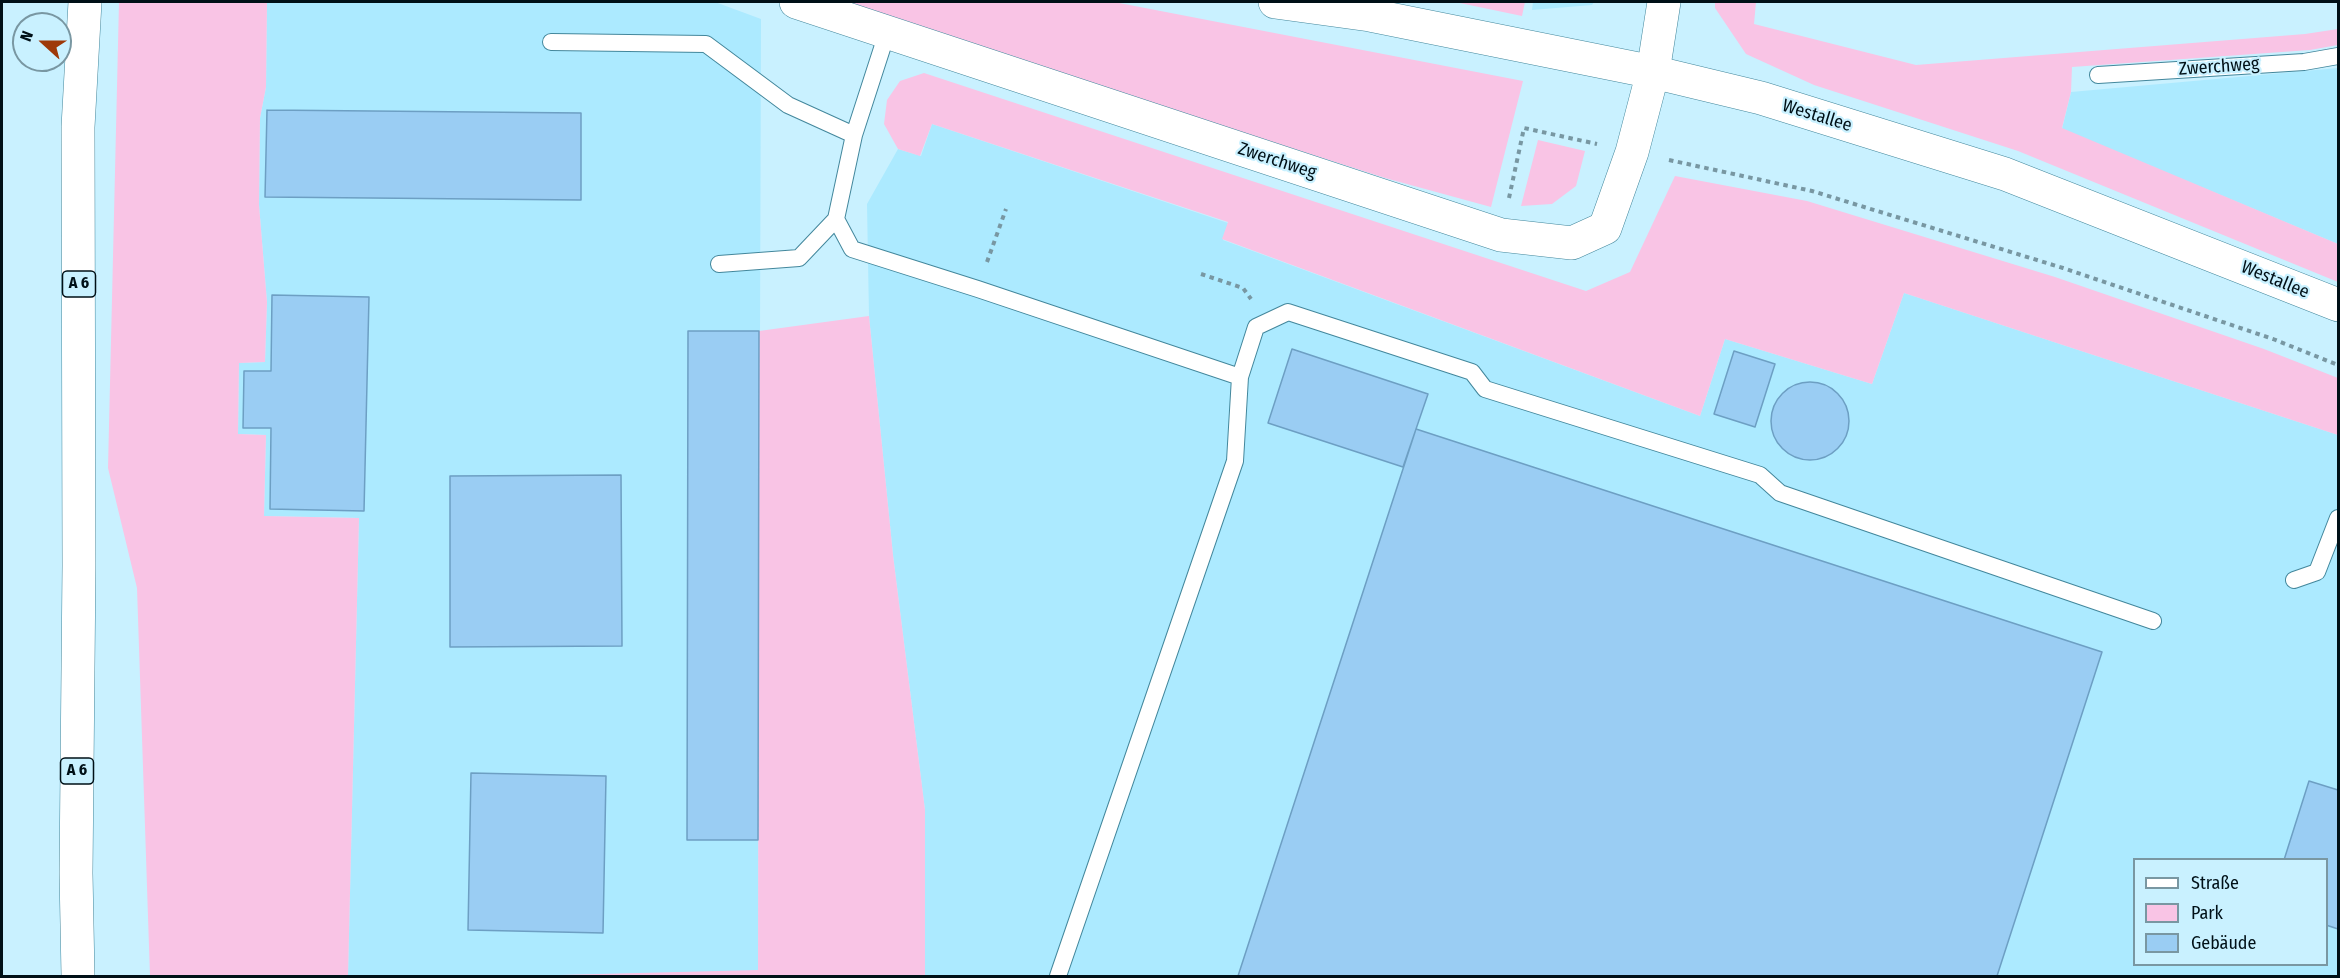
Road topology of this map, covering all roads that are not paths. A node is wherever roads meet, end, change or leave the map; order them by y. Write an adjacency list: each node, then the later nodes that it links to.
1 (85, 2): 18 (main road, A 6)
2 (796, 2): 5 (main road, Zwerchweg)
3 (1275, 2): 8 (main road, Westallee)
4 (1664, 2): 8 (main road, Zwerchweg)
5 (887, 33): 8 (main road, Zwerchweg); 10 (lane)
6 (551, 42): 10 (lane)
7 (2338, 56): 9 (lane, Zwerchweg)
8 (1653, 72): 13 (main road, Westallee)
9 (2098, 75)
10 (854, 135): 11 (lane)
11 (836, 219): 12 (lane); 14 (lane)
12 (719, 264)
13 (2338, 306)
14 (1240, 377): 17 (lane); 19 (lane)
15 (2338, 518): 16 (lane)
16 (2294, 580)
17 (2153, 621)
18 (78, 976)
19 (1058, 976)

